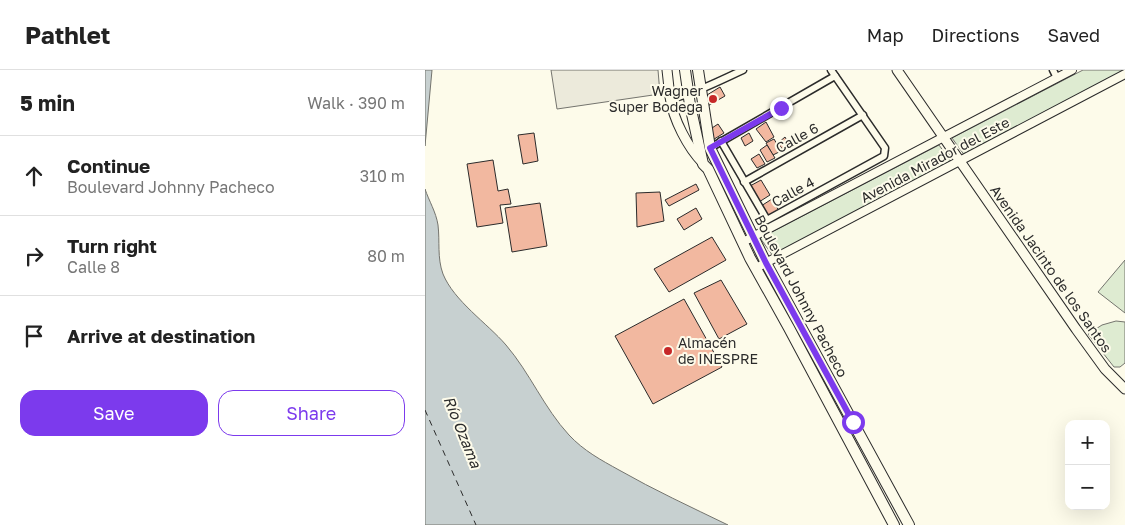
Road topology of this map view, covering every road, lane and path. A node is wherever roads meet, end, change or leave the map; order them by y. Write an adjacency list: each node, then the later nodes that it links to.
1 (667, 70): 13 (main road)
2 (685, 70): 12 (main road, Boulevard Johnny Pacheco)
3 (698, 70): 11 (main road, Boulevard Johnny Pacheco)
4 (743, 70): 11 (street)
5 (897, 70): 15 (main road, Avenida Jacinto de los Santos)
6 (1053, 70): 10 (street)
7 (1072, 70): 10 (street, Avenida Mirador del Este)
8 (833, 73): 14 (street); 16 (street)
9 (1125, 74): 18 (street, Avenida Mirador del Este)
10 (1057, 78): 15 (street, Avenida Mirador del Este)
11 (700, 90): 12 (street); 17 (main road, Boulevard Johnny Pacheco)
12 (688, 95): 13 (street); 19 (main road, Boulevard Johnny Pacheco)
13 (670, 99): 19 (main road)
14 (863, 115): 20 (street, Calle 6); 20 (street, Calle 4)
15 (944, 138): 18 (main road, Avenida Jacinto de los Santos); 21 (street, Avenida Mirador del Este)
16 (721, 142): 17 (street); 20 (street, Calle 4)
17 (710, 148): 21 (main road, Boulevard Johnny Pacheco)
18 (959, 161): 23 (street, Avenida Mirador del Este); 25 (main road, Avenida Jacinto de los Santos)
19 (703, 164): 22 (main road, Boulevard Johnny Pacheco)
20 (744, 182)
21 (753, 237): 22 (street, Avenida Mirador del Este); 23 (main road, Boulevard Johnny Pacheco)
22 (743, 242): 24 (main road, Boulevard Johnny Pacheco)
23 (766, 263): 24 (street, Avenida Mirador del Este); 27 (main road, Boulevard Johnny Pacheco)
24 (756, 268): 26 (main road, Boulevard Johnny Pacheco)
25 (1125, 389)
26 (894, 525)
27 (909, 525)

